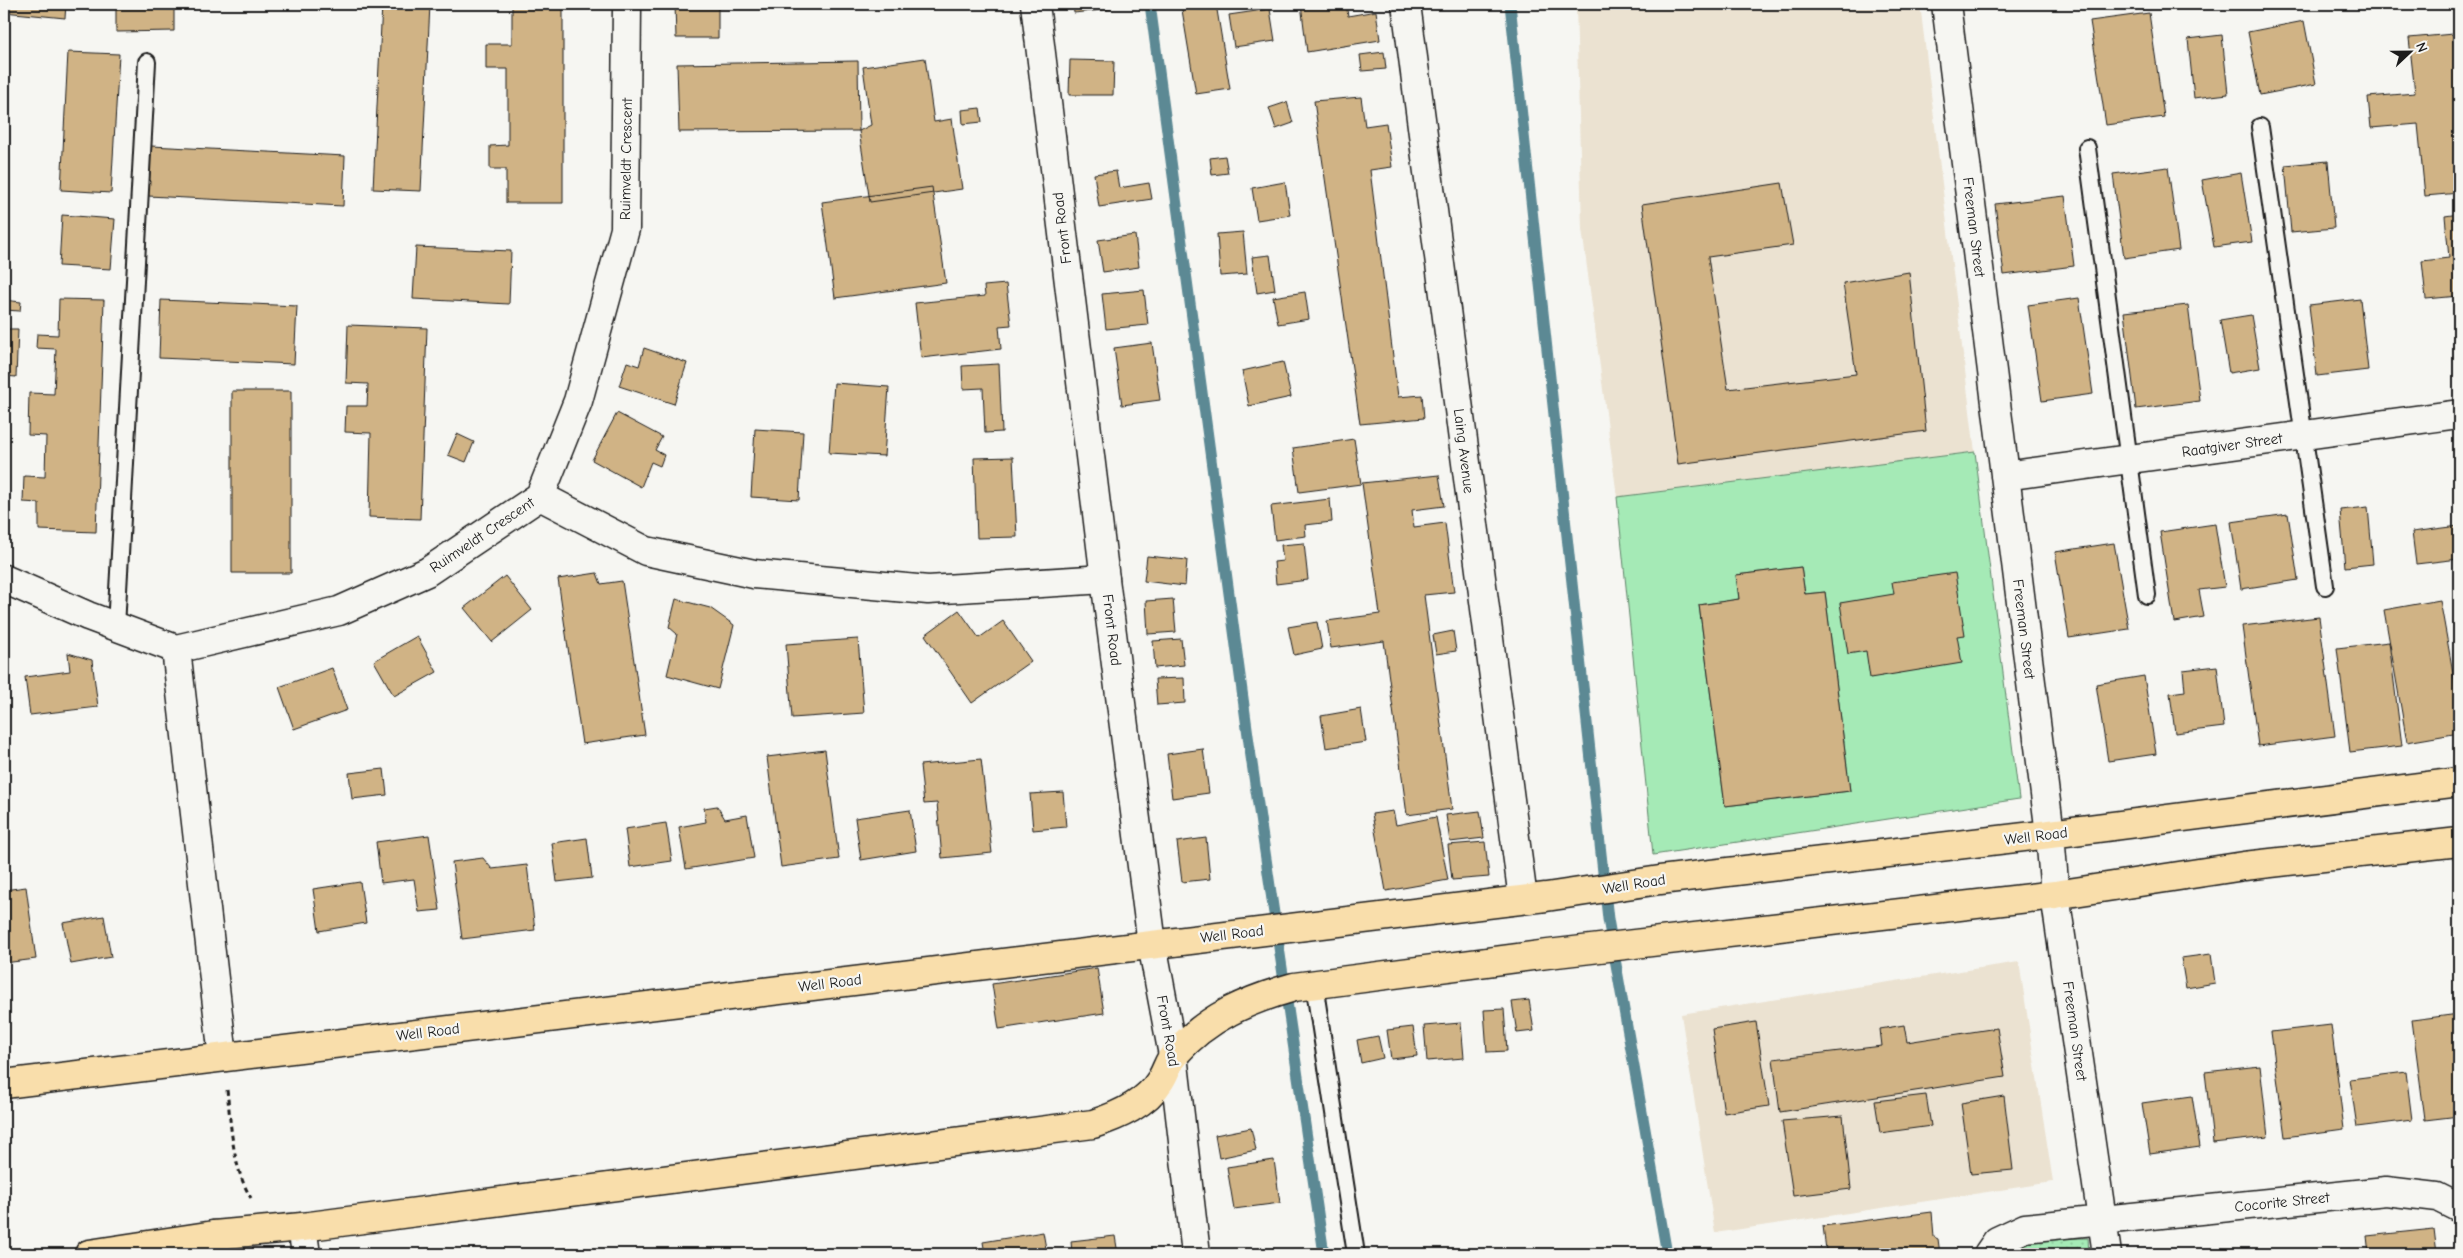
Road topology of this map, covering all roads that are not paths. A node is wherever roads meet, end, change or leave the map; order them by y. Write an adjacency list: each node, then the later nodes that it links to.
1 (627, 4): 12 (street, Ruimveldt Crescent)
2 (1035, 4): 14 (street, Front Road)
3 (1406, 4): 23 (street, Laing Avenue)
4 (1946, 4): 11 (street, Freeman Street)
5 (147, 62): 17 (lane)
6 (2260, 127): 9 (lane)
7 (2087, 148): 10 (lane)
8 (2459, 414): 9 (street, Raatgiver Street)
9 (2303, 435): 10 (street, Raatgiver Street); 15 (lane)
10 (2128, 459): 11 (street, Raatgiver Street); 16 (lane)
11 (2005, 476): 20 (street, Freeman Street)
12 (540, 496): 14 (street); 18 (street, Ruimveldt Crescent)
13 (4, 579): 17 (street)
14 (1105, 579): 24 (street, Front Road)
15 (2325, 586)
16 (2147, 595)
17 (116, 627): 18 (street)
18 (176, 648): 27 (street)
19 (2459, 782): 20 (main road, Well Road)
20 (2050, 834): 22 (street, Freeman Street); 23 (main road, Well Road)
21 (2459, 842): 22 (main road)
22 (2055, 895): 25 (main road); 30 (street, Freeman Street)
23 (1534, 898): 24 (main road, Well Road)
24 (1152, 944): 26 (street, Front Road); 27 (main road, Well Road)
25 (1314, 984): 26 (main road); 36 (lane)
26 (1173, 1055): 31 (main road); 35 (street, Front Road)
27 (223, 1057): 28 (main road, Well Road)
28 (4, 1084)
29 (2459, 1208): 30 (street, Cocorite Street)
30 (2102, 1222): 37 (street, Cocorite Street); 38 (street, Freeman Street)
31 (302, 1227): 32 (main road); 34 (street)
32 (215, 1245): 33 (main road)
33 (89, 1254)
34 (306, 1254)
35 (1196, 1254)
36 (1356, 1254)
37 (1988, 1254)
38 (2107, 1254)

